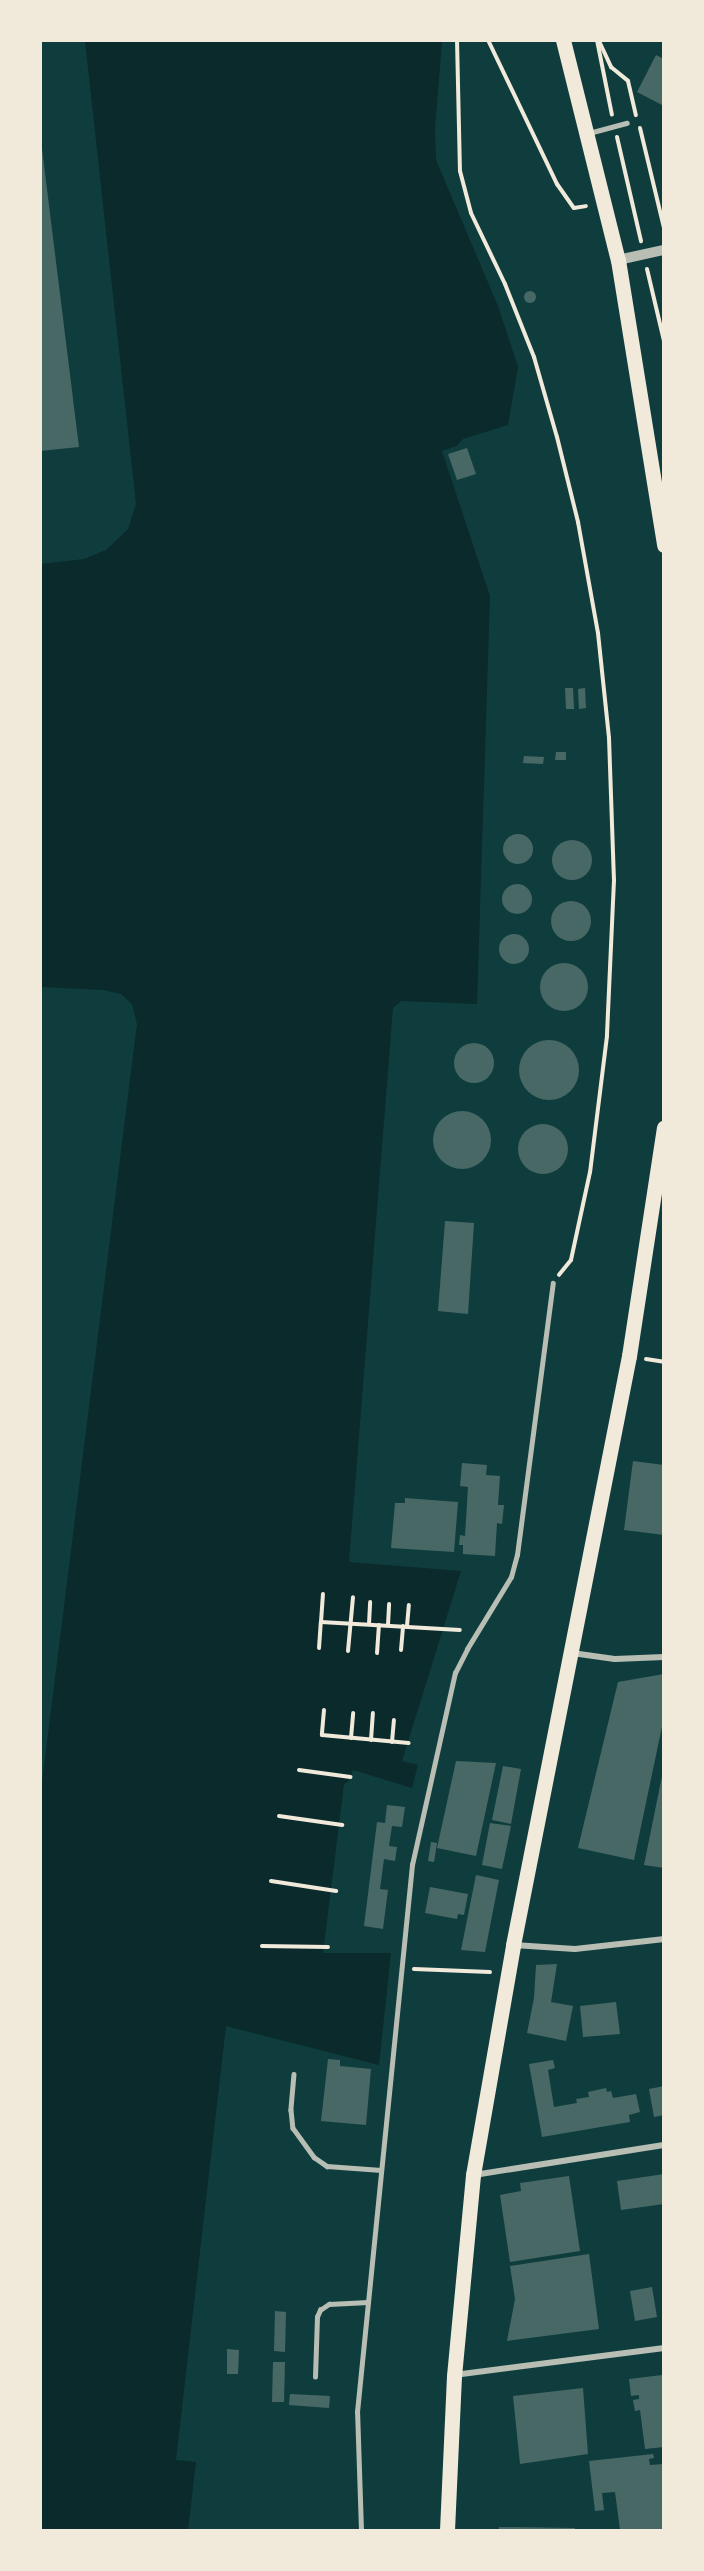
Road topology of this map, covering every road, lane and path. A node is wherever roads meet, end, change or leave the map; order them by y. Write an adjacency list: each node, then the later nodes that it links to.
1 (457, 40): 15 (path)
2 (489, 40): 8 (path)
3 (597, 40): 6 (path)
4 (566, 41): 7 (main road)
5 (627, 123): 6 (lane)
6 (614, 127): 7 (lane); 10 (path)
7 (587, 134): 8 (main road)
8 (604, 201): 11 (main road)
9 (663, 250): 10 (street)
10 (644, 254): 11 (street); 12 (path)
11 (618, 260): 13 (main road)
12 (663, 341)
13 (663, 546)
14 (663, 1128): 31 (main road)
15 (553, 1283): 55 (lane)
16 (323, 1594): 21 (path)
17 (352, 1597): 29 (path)
18 (370, 1602): 22 (path)
19 (389, 1604): 24 (path)
20 (409, 1605): 25 (path)
21 (321, 1622): 22 (path); 27 (path)
22 (369, 1624): 23 (path)
23 (379, 1625): 24 (path); 30 (path)
24 (387, 1625): 25 (path)
25 (405, 1626): 26 (path); 28 (path)
26 (460, 1630)
27 (319, 1648)
28 (401, 1650)
29 (348, 1651)
30 (377, 1653)
31 (570, 1653): 32 (street); 48 (main road)
32 (663, 1657)
33 (324, 1710): 37 (path)
34 (353, 1713): 37 (path)
35 (374, 1713): 38 (path)
36 (394, 1720): 39 (path)
37 (351, 1738): 38 (path)
38 (371, 1740): 39 (path)
39 (392, 1742): 40 (path)
40 (409, 1743)
41 (299, 1770): 42 (path)
42 (351, 1777)
43 (279, 1816): 44 (path)
44 (342, 1826)
45 (271, 1881): 46 (path)
46 (336, 1891)
47 (663, 1939): 48 (street)
48 (513, 1945): 56 (main road)
49 (262, 1946): 50 (path)
50 (328, 1947)
51 (411, 1969): 52 (path)
52 (486, 1972)
53 (294, 2074): 55 (lane)
54 (663, 2145): 56 (street)
55 (381, 2170): 57 (lane)
56 (472, 2175): 59 (main road)
57 (368, 2302): 60 (lane); 61 (lane)
58 (663, 2348): 59 (street)
59 (454, 2376): 62 (main road)
60 (315, 2377)
61 (361, 2530)
62 (447, 2530)

